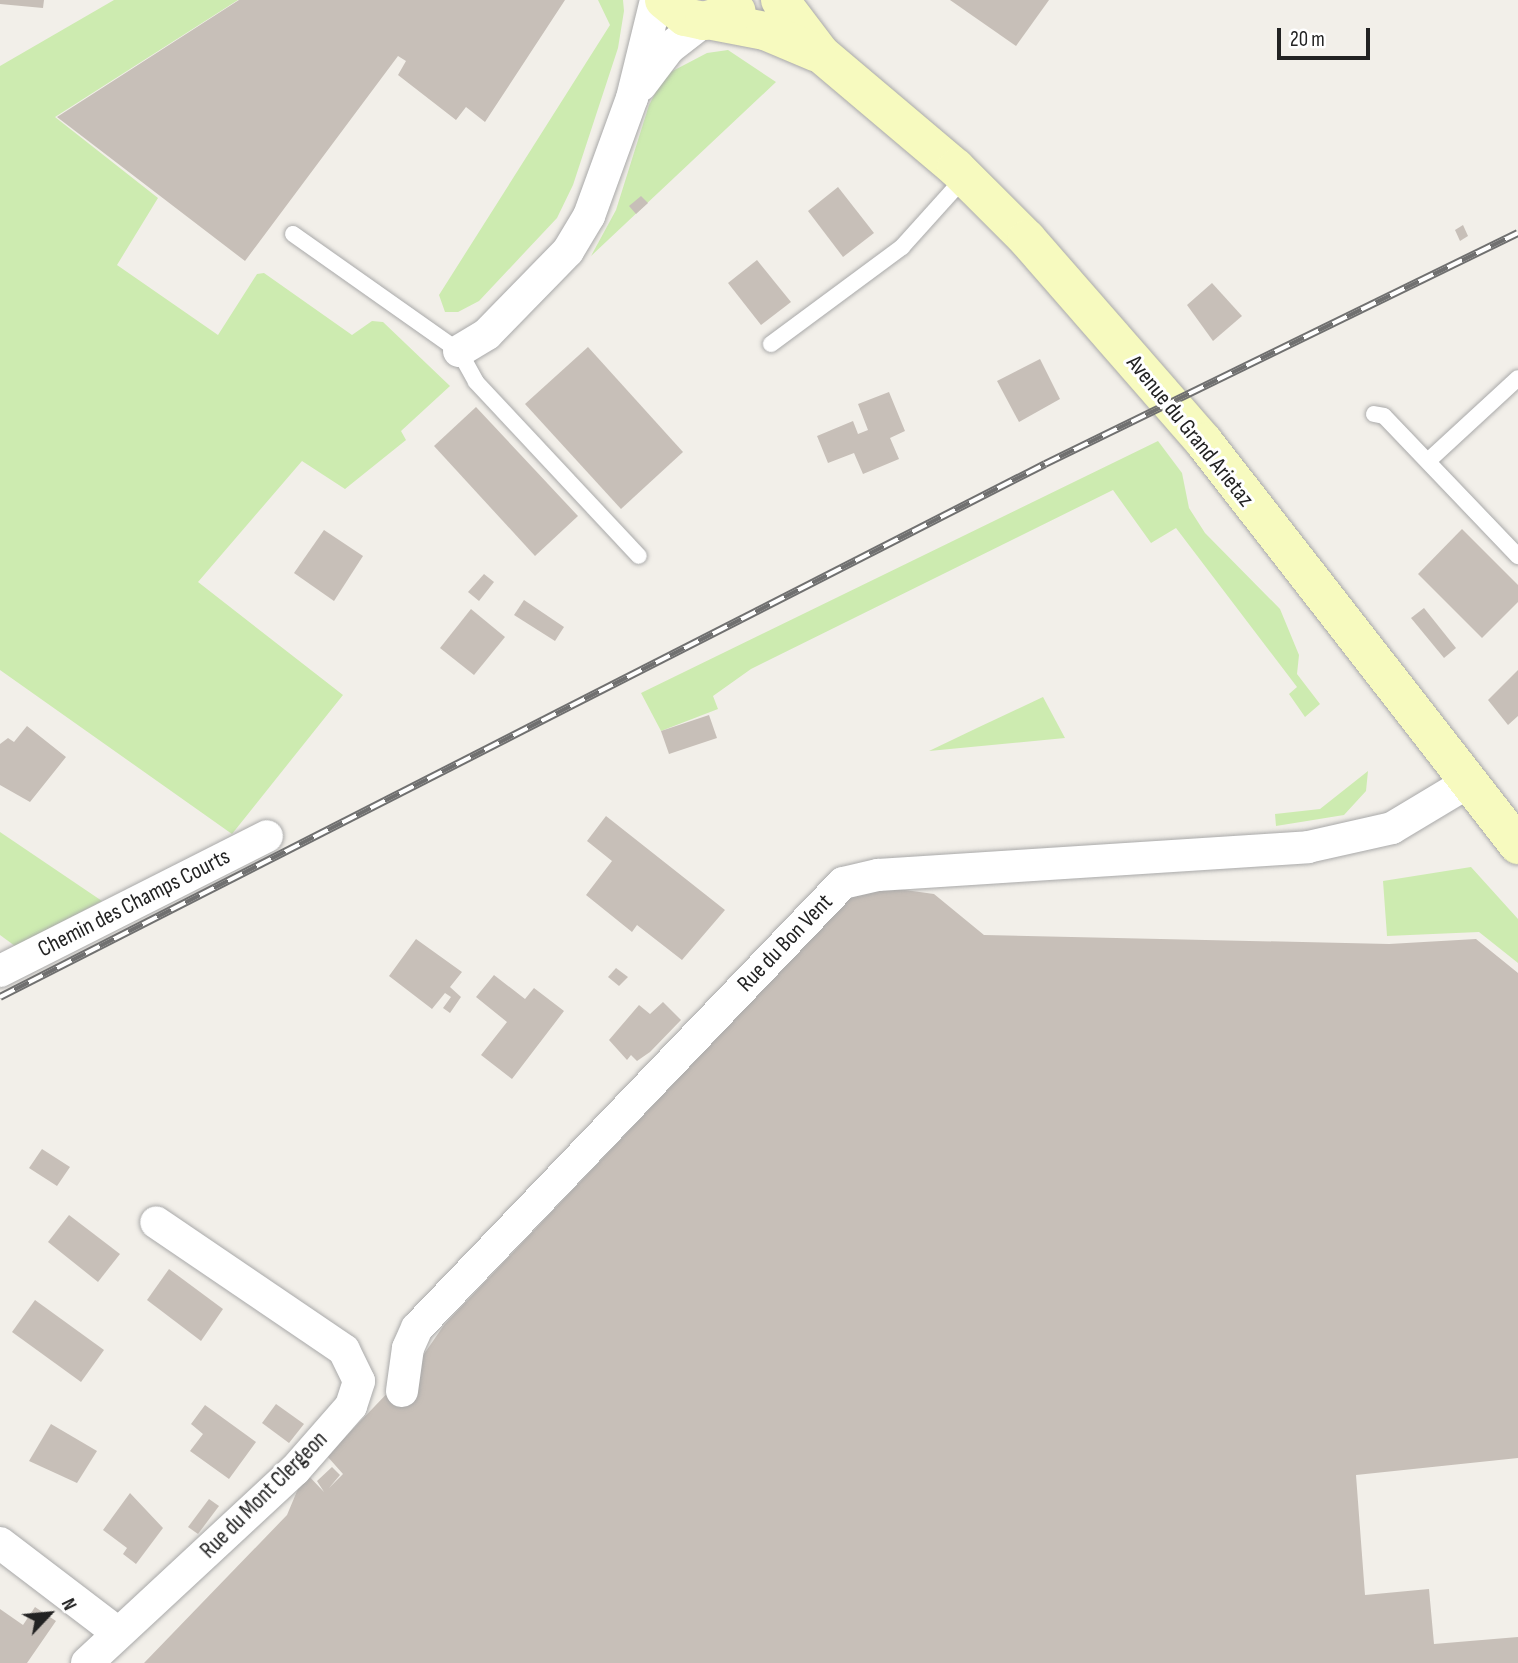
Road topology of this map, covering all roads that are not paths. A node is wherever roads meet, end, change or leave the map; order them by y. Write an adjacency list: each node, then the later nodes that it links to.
1 (656, 0): 7 (street)
2 (664, 0): 5 (main road, Avenue du Grand Arietaz)
3 (748, 0): 5 (main road)
4 (780, 0): 6 (main road, Avenue du Grand Arietaz)
5 (708, 21): 6 (main road, Avenue du Grand Arietaz); 7 (street)
6 (821, 54): 8 (main road, Avenue du Grand Arietaz)
7 (632, 97): 11 (street)
8 (965, 177): 10 (lane); 17 (main road, Avenue du Grand Arietaz)
9 (293, 234): 11 (lane)
10 (771, 344)
11 (459, 351): 15 (lane)
12 (1518, 378): 14 (lane)
13 (1374, 414): 14 (lane)
14 (1428, 461): 16 (lane)
15 (639, 556)
16 (1518, 556)
17 (1467, 783): 19 (main road, Avenue du Grand Arietaz); 22 (street, Rue du Bon Vent)
18 (267, 836): 20 (street, Chemin des Champs Courts)
19 (1518, 845)
20 (0, 971)
21 (156, 1222): 24 (street, Rue du Mont Clergeon)
22 (402, 1391)
23 (0, 1543): 24 (street)
24 (118, 1633): 25 (street, Rue du Mont Clergeon)
25 (87, 1663)

